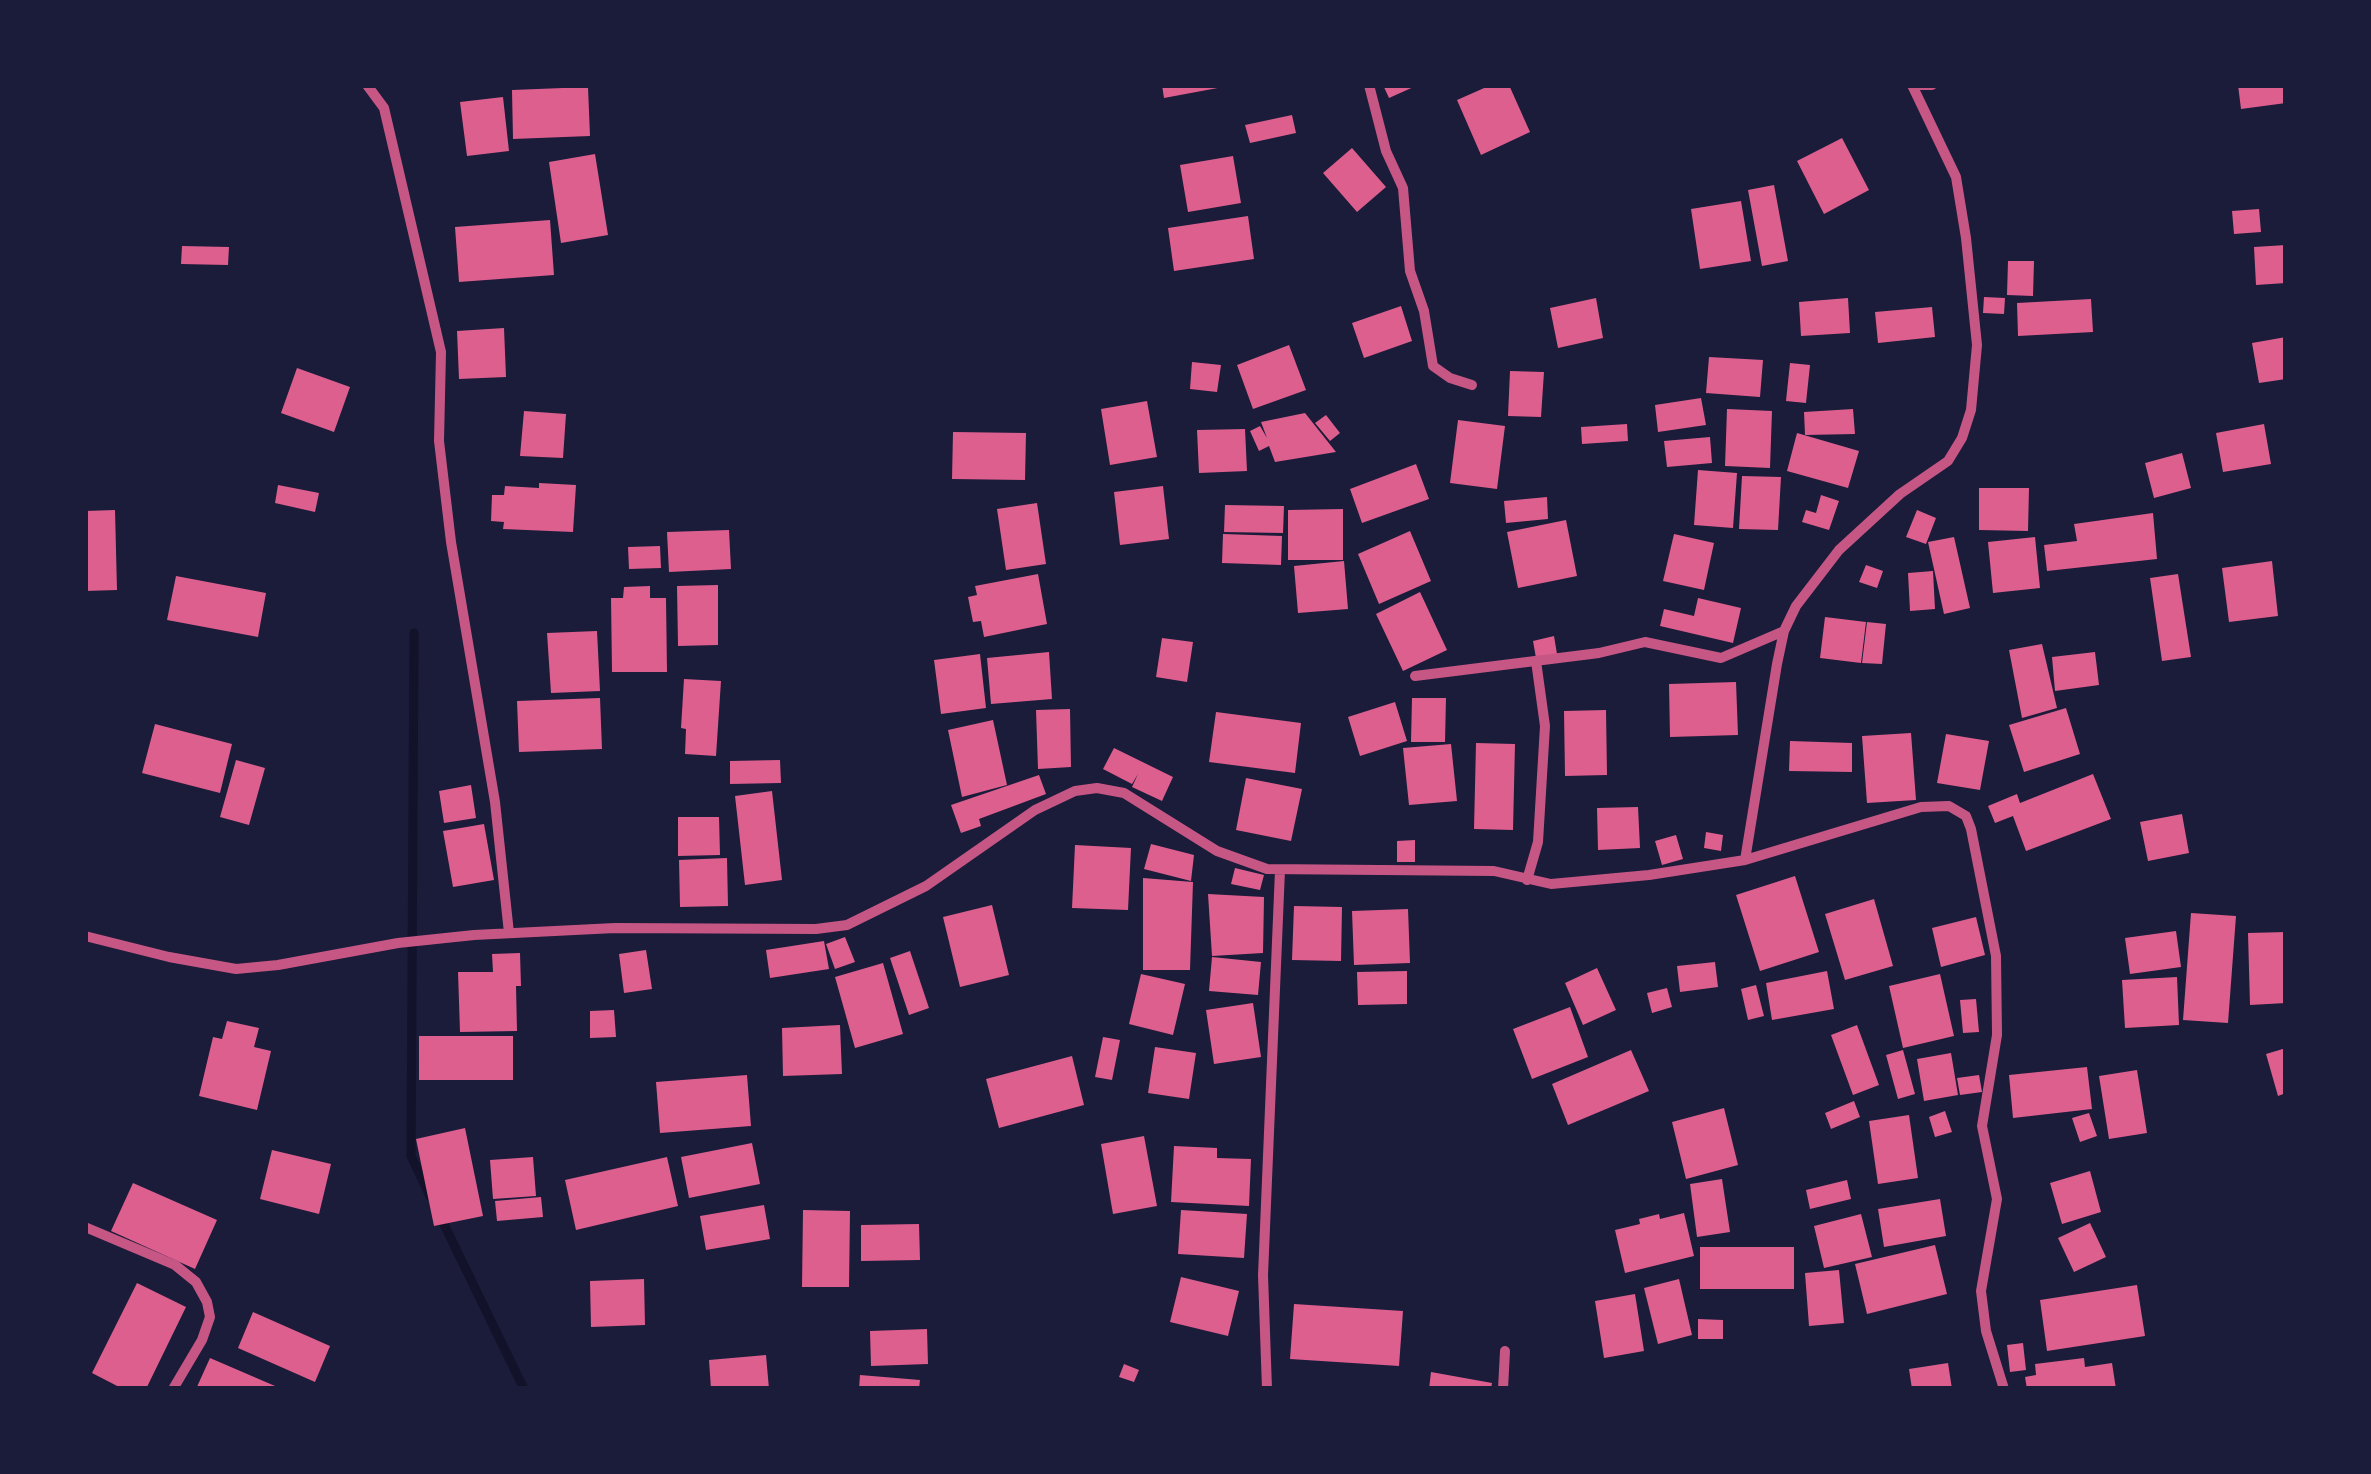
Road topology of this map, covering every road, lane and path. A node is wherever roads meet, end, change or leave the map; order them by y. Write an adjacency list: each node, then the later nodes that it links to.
1 (367, 85): 12 (street)
2 (1369, 85): 5 (street)
3 (1912, 85): 4 (street); 6 (street)
4 (1932, 85)
5 (1472, 385)
6 (1784, 631): 7 (street); 9 (street)
7 (1536, 661): 8 (street); 11 (street)
8 (1415, 676)
9 (1746, 860): 11 (street); 19 (street)
10 (1280, 870): 11 (street); 12 (street); 17 (street)
11 (1528, 880)
12 (509, 933): 13 (street)
13 (85, 936)
14 (85, 1227): 16 (street)
15 (1505, 1351): 18 (street)
16 (172, 1389)
17 (1267, 1389)
18 (1503, 1389)
19 (2004, 1389)

